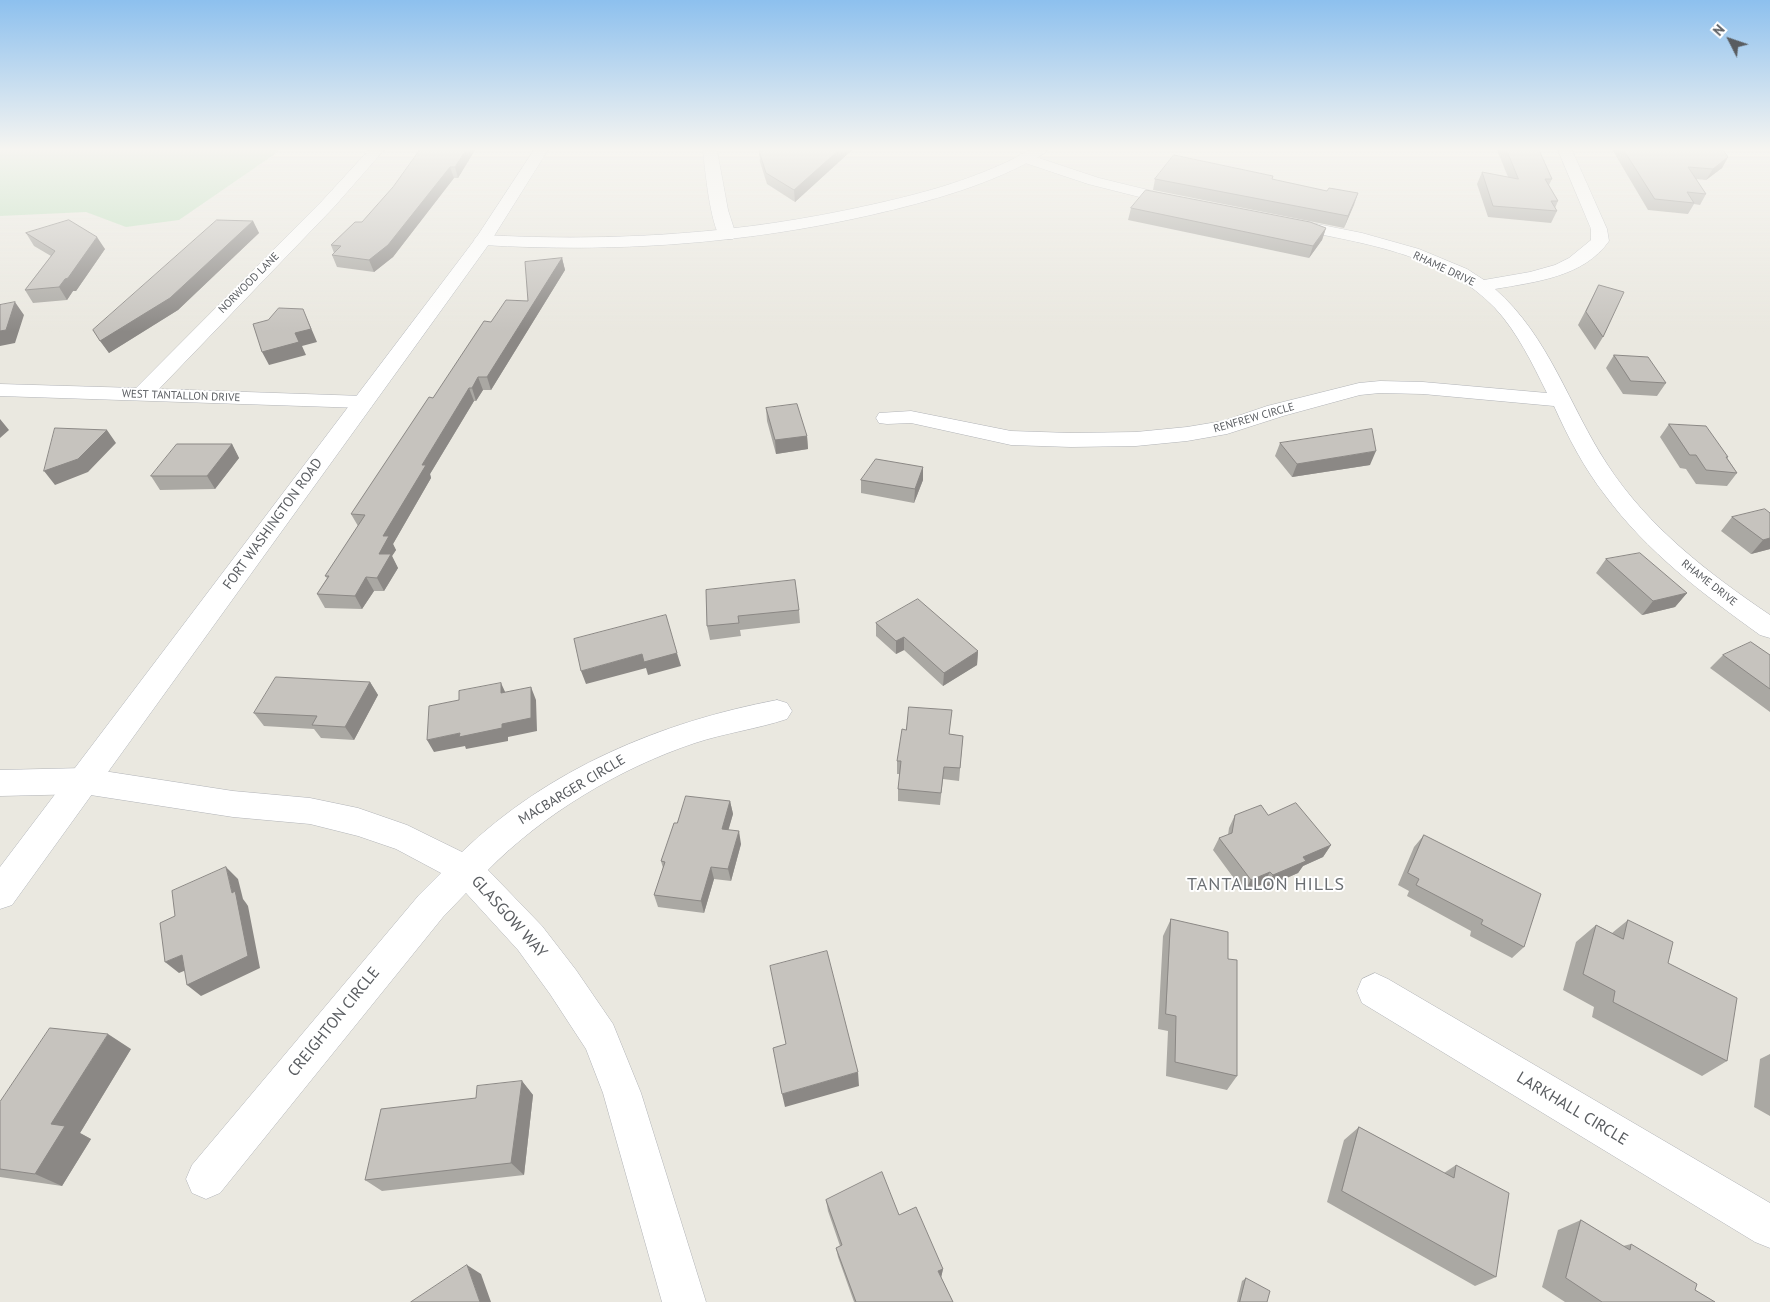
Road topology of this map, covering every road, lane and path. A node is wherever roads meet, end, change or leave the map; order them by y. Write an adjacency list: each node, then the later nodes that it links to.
1 (321, 211): 11 (street, NORWOOD LANE)
2 (502, 211): 8 (street, FORT WASHINGTON ROAD)
3 (720, 211): 7 (street)
4 (865, 211): 7 (street)
5 (1591, 211): 9 (street)
6 (1269, 220): 9 (street, RHAME DRIVE)
7 (727, 234): 8 (street)
8 (483, 240): 13 (street, FORT WASHINGTON ROAD)
9 (1481, 286): 12 (street, RHAME DRIVE)
10 (0, 390): 11 (street, WEST TANTALLON DRIVE)
11 (141, 395): 13 (street, WEST TANTALLON DRIVE)
12 (1560, 400): 14 (street, RENFREW CIRCLE); 15 (street, RHAME DRIVE)
13 (363, 402): 17 (street, FORT WASHINGTON ROAD)
14 (887, 418)
15 (1770, 628)
16 (777, 711): 19 (street, MACBARGER CIRCLE)
17 (84, 781): 18 (street, GLASGOW WAY); 19 (street, GLASGOW WAY); 20 (street, FORT WASHINGTON ROAD)
18 (0, 783)
19 (466, 870): 22 (street, CREIGHTON CIRCLE); 24 (street, GLASGOW WAY)
20 (0, 894)
21 (1375, 991): 23 (street, LARKHALL CIRCLE)
22 (206, 1179)
23 (1770, 1227)
24 (684, 1302)

